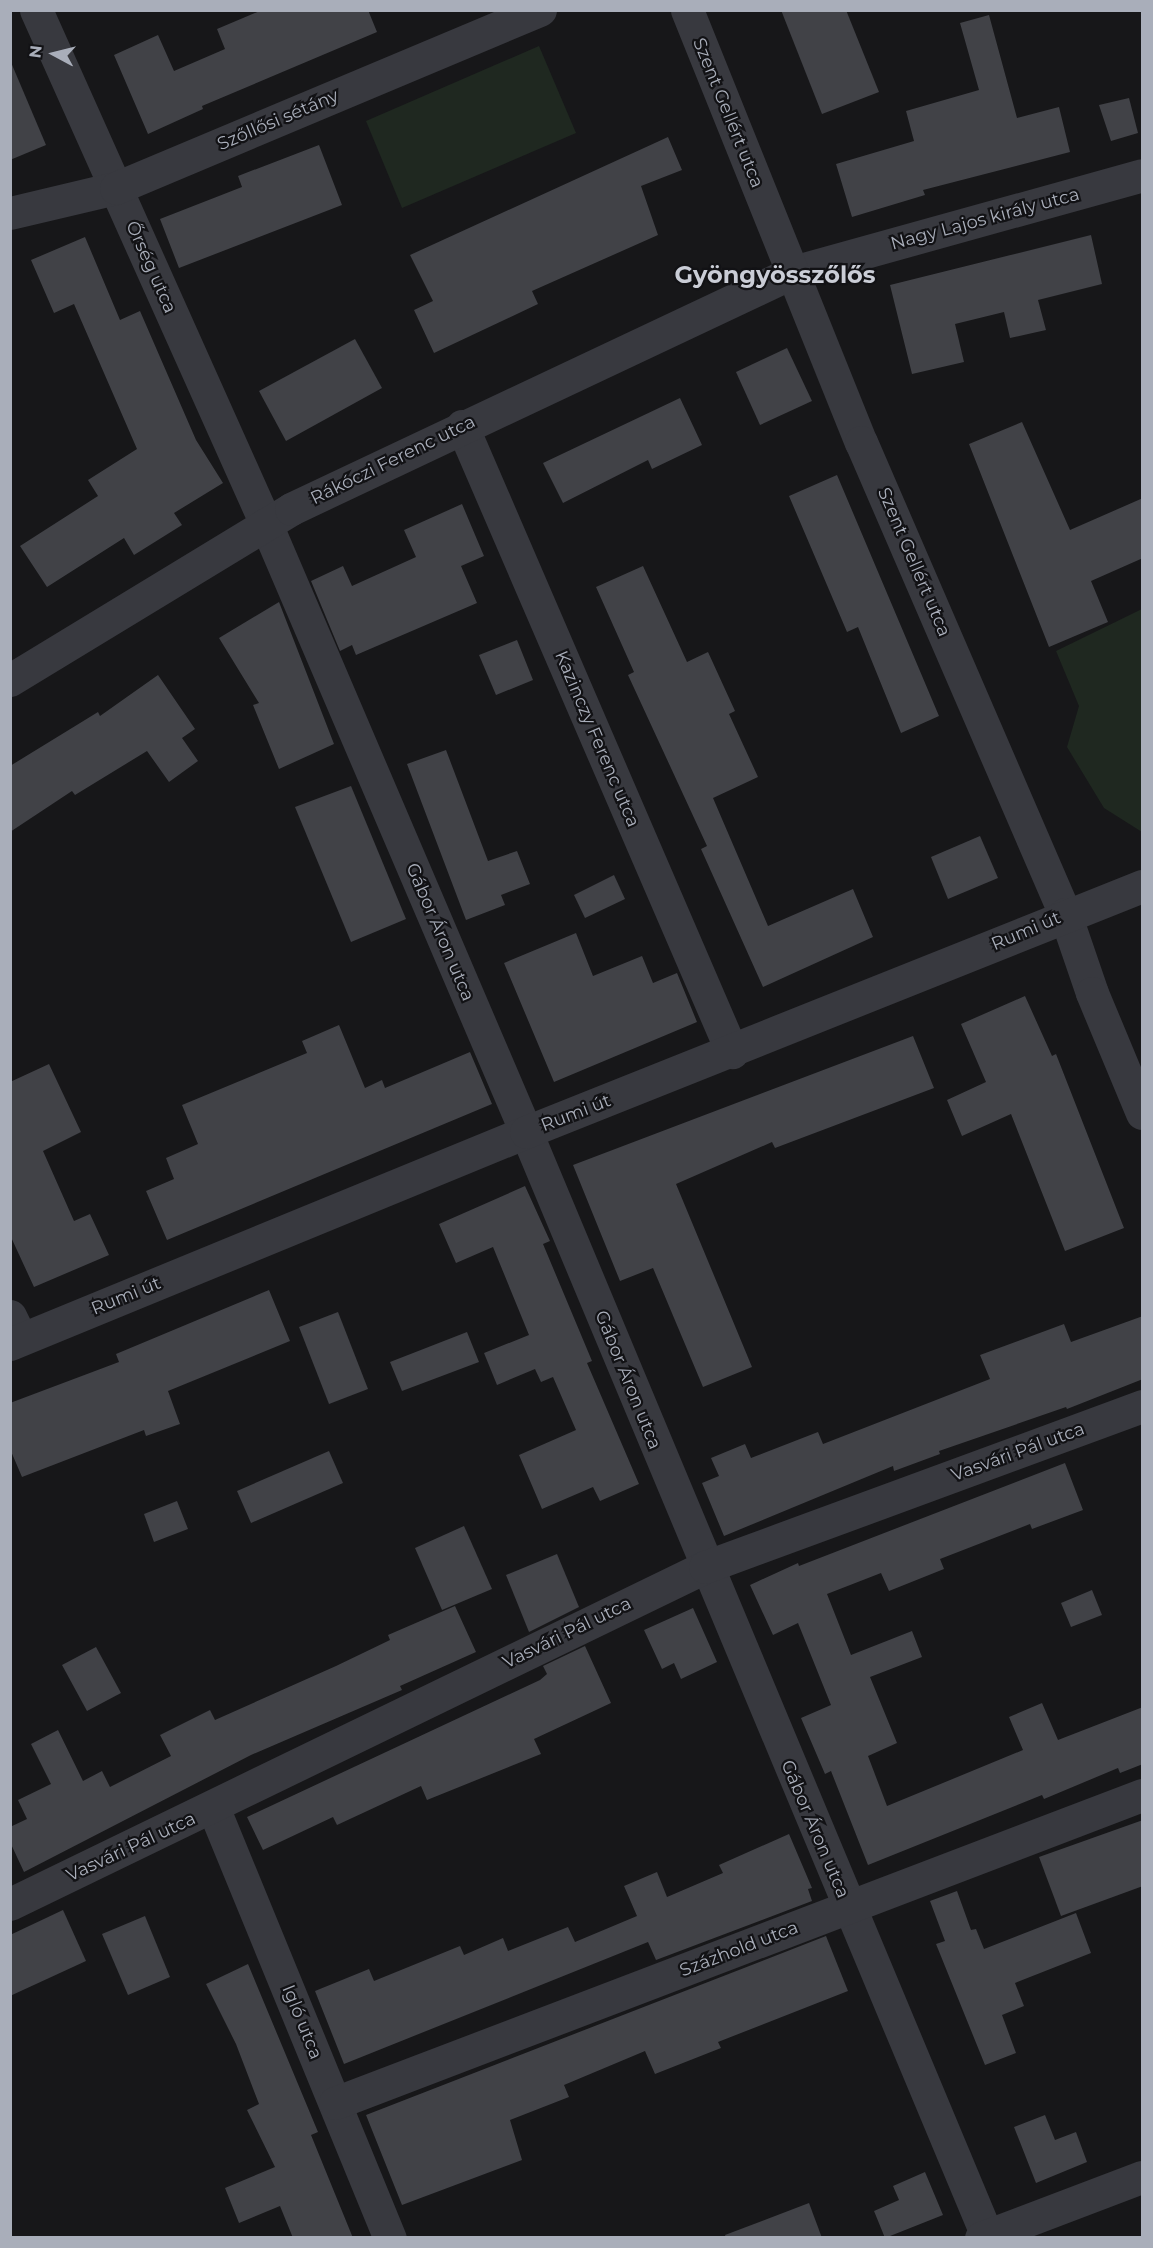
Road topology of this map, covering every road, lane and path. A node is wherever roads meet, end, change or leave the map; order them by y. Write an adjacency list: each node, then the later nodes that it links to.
1 (36, 10): 5 (street, Őrség utca)
2 (540, 10): 5 (street, Szőllősi sétány)
3 (687, 10): 7 (street, Szent Gellért utca)
4 (1143, 175): 7 (street, Nagy Lajos király utca)
5 (116, 188): 6 (street, Szőllősi sétány); 9 (street, Őrség utca)
6 (10, 213)
7 (793, 272): 8 (street, Rákóczi Ferenc utca); 12 (street, Szent Gellért utca)
8 (462, 426): 9 (street, Rákóczi Ferenc utca); 13 (street, Kazinczy Ferenc utca)
9 (266, 524): 10 (street, Rákóczi Ferenc utca); 15 (street, Gábor Áron utca)
10 (10, 680)
11 (1143, 886): 12 (street, Rumi út)
12 (1065, 914): 13 (street, Rumi út); 14 (street, Szent Gellért utca)
13 (732, 1052): 15 (street, Rumi út)
14 (1143, 1113)
15 (526, 1132): 16 (street, Rumi út); 18 (street, Gábor Áron utca)
16 (14, 1333)
17 (1143, 1406): 18 (street, Vasvári Pál utca)
18 (705, 1566): 20 (street, Vasvári Pál utca); 22 (street, Gábor Áron utca)
19 (1143, 1795): 22 (street, Százhold utca)
20 (213, 1807): 21 (street, Vasvári Pál utca); 23 (street, Igló utca)
21 (10, 1904)
22 (848, 1906): 23 (street, Százhold utca); 25 (street, Gábor Áron utca)
23 (335, 2103): 26 (street, Igló utca)
24 (1143, 2177): 25 (street)
25 (985, 2237)
26 (390, 2238)

